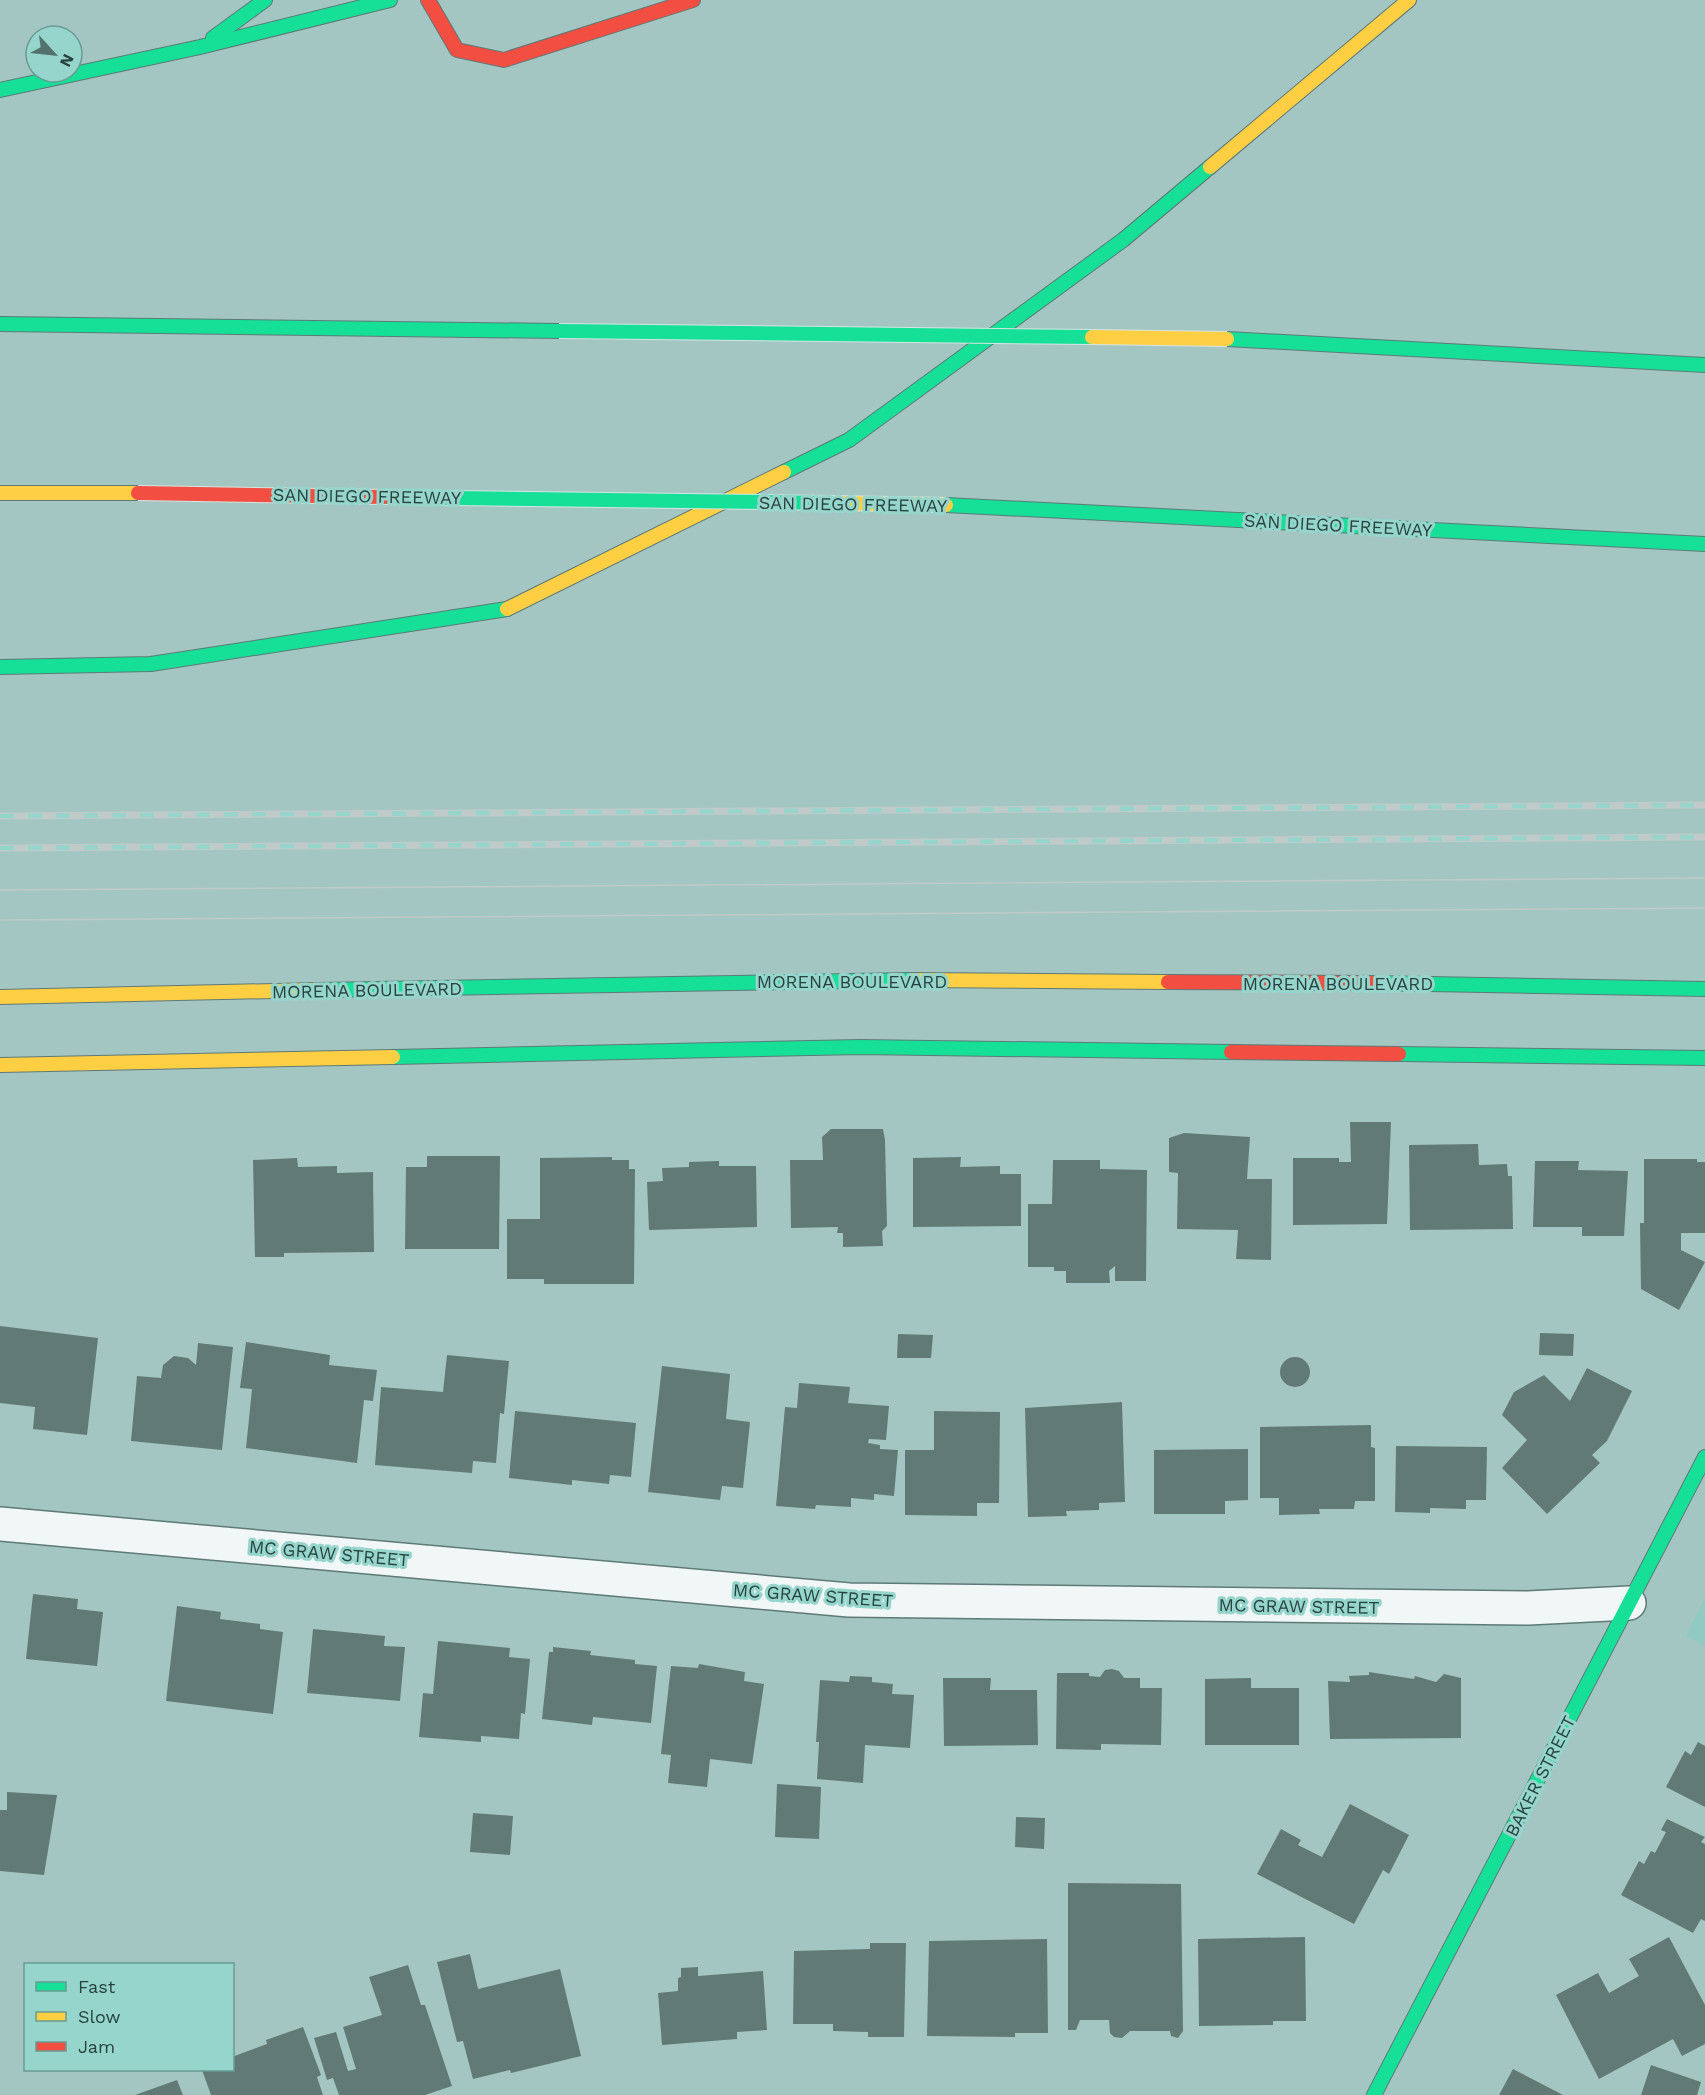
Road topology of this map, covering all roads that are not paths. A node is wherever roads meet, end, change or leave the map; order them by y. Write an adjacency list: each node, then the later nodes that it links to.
1 (264, 0): 6 (main road)
2 (390, 0): 6 (main road)
3 (428, 0): 4 (main road)
4 (693, 0)
5 (1409, 0): 12 (main road)
6 (200, 47): 7 (main road)
7 (0, 90)
8 (0, 324): 9 (main road, bridge)
9 (1705, 365)
10 (0, 494): 11 (main road, SAN DIEGO FREEWAY, bridge)
11 (1705, 544)
12 (0, 667)
13 (1705, 989): 14 (main road, MORENA BOULEVARD)
14 (0, 997)
15 (1705, 1058): 16 (main road)
16 (0, 1065)
17 (1705, 1457): 19 (main road, BAKER STREET)
18 (0, 1524): 19 (street, MC GRAW STREET)
19 (1629, 1603): 20 (main road, BAKER STREET)
20 (1374, 2095)

